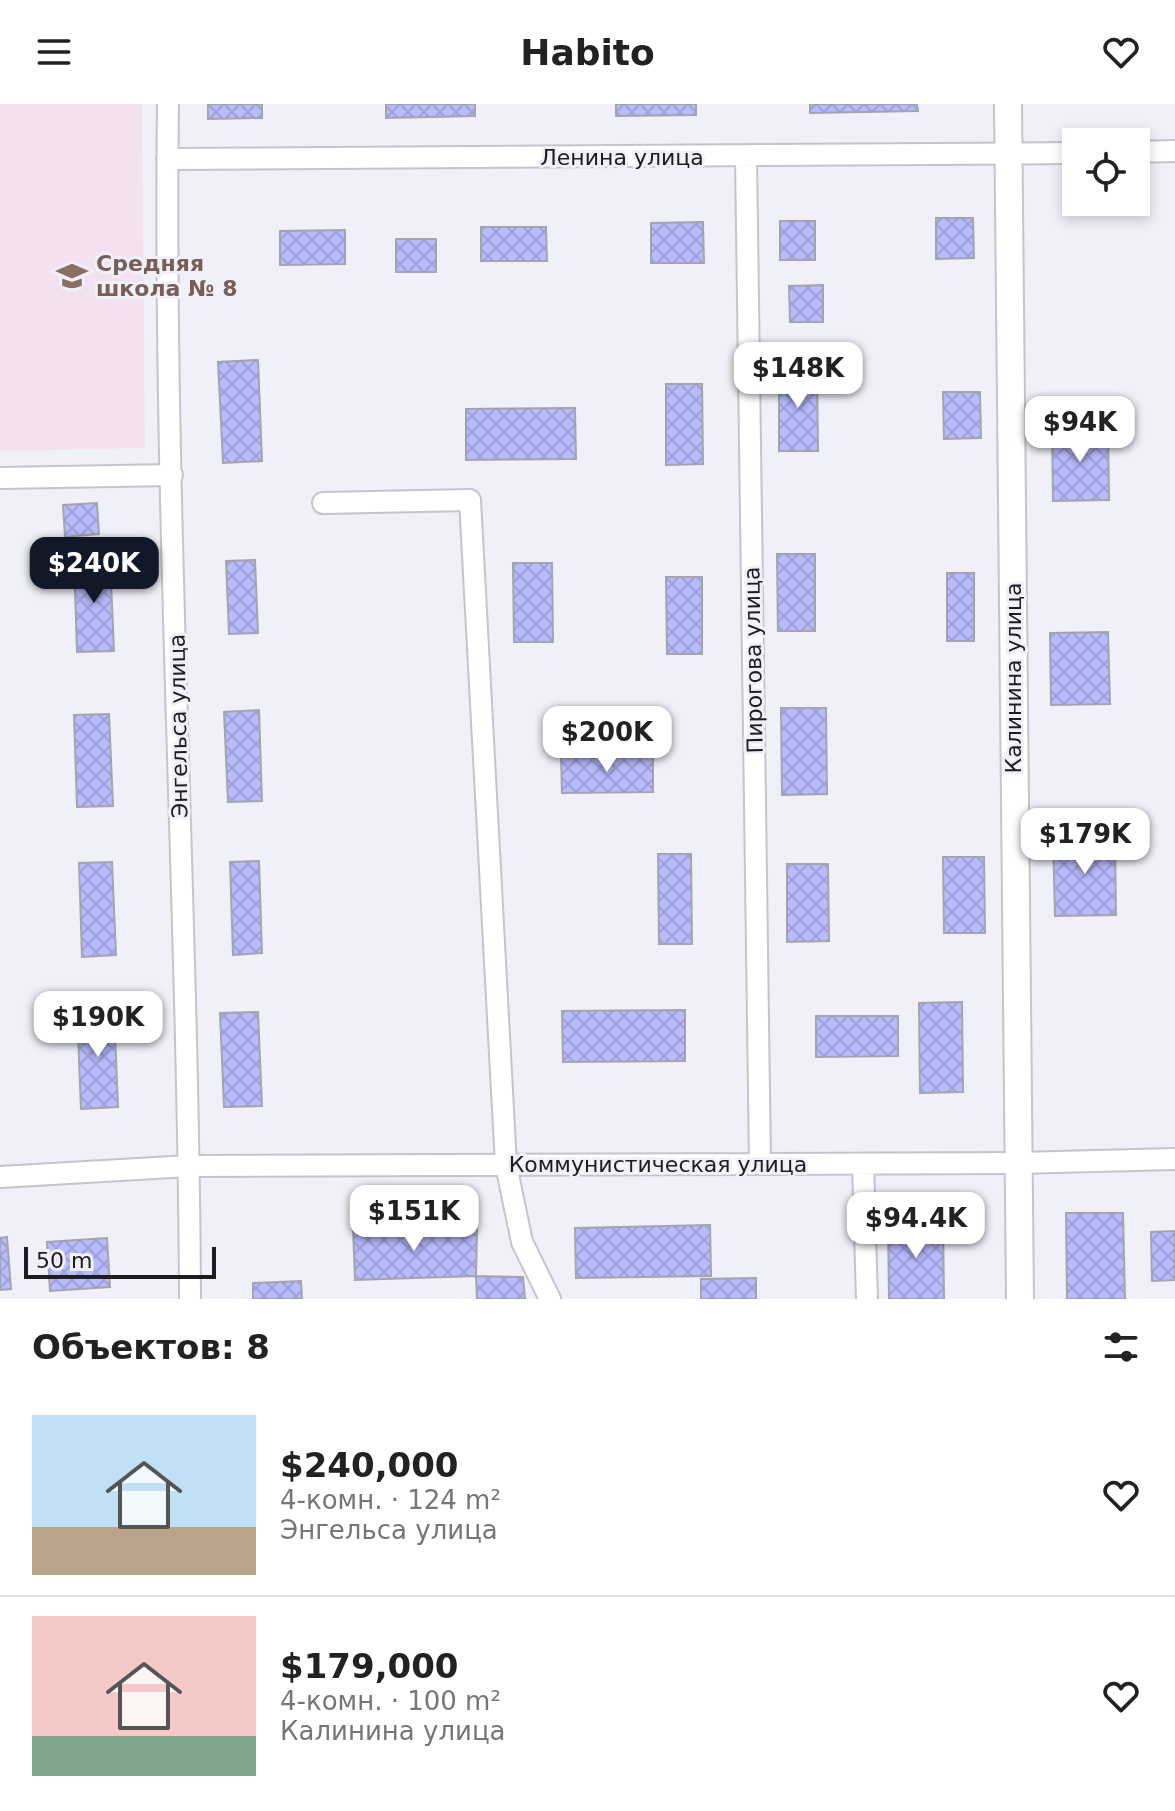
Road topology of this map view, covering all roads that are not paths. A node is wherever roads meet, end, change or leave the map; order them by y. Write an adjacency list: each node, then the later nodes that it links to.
1 (168, 104): 8 (street, Энгельса улица)
2 (1008, 104): 6 (street, Калинина улица)
3 (1175, 151): 4 (street)
4 (1150, 152)
5 (1062, 153): 6 (street, Ленина улица)
6 (1009, 155): 7 (street, Ленина улица); 13 (street, Калинина улица)
7 (746, 156): 8 (street, Ленина улица); 14 (street, Пирогова улица)
8 (167, 159): 9 (street, Энгельса улица)
9 (172, 475): 10 (street); 17 (street, Энгельса улица)
10 (0, 478)
11 (323, 503): 16 (street)
12 (1175, 1159): 13 (street, Коммунистическая улица)
13 (1017, 1163): 15 (street, Коммунистическая улица); 22 (street, Калинина улица)
14 (760, 1164): 15 (street, Коммунистическая улица); 16 (street, Коммунистическая улица)
15 (863, 1164): 21 (street)
16 (506, 1165): 17 (street, Коммунистическая улица); 20 (street)
17 (189, 1166): 18 (street, Коммунистическая улица); 19 (street, Энгельса улица)
18 (0, 1177)
19 (190, 1299)
20 (550, 1299)
21 (867, 1299)
22 (1020, 1299)

